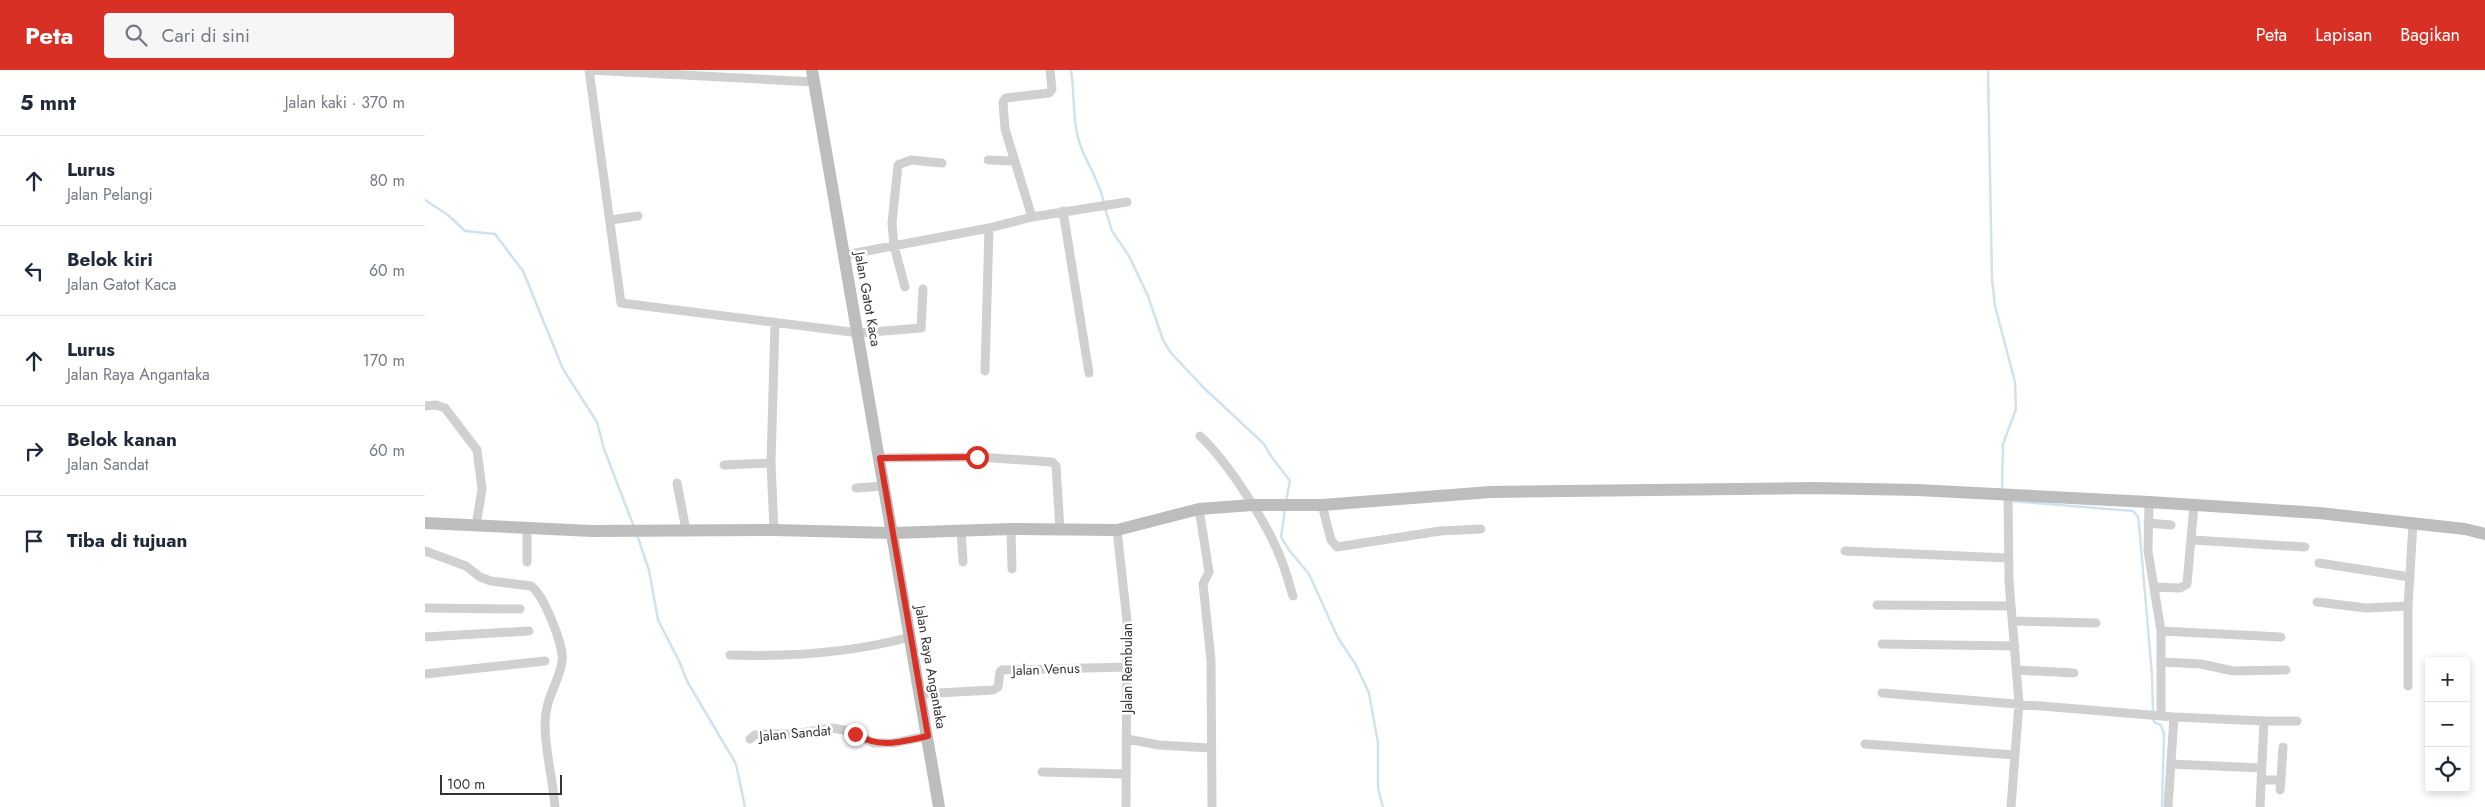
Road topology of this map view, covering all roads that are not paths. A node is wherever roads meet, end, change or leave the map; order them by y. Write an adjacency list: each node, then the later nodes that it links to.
1 (589, 70): 3 (street); 11 (street)
2 (1050, 70): 5 (street)
3 (813, 76): 14 (main road, Jalan Gatot Kaca)
4 (988, 160): 5 (street)
5 (1014, 161): 10 (street)
6 (942, 163): 13 (street)
7 (1127, 202): 8 (street)
8 (1063, 211): 10 (street); 20 (street)
9 (638, 216): 11 (street)
10 (1032, 217): 12 (street)
11 (611, 220): 17 (street)
12 (989, 228): 13 (street); 19 (street)
13 (894, 246): 14 (street); 15 (street)
14 (845, 255): 18 (main road, Jalan Gatot Kaca)
15 (905, 287)
16 (923, 289): 18 (street)
17 (775, 322): 18 (street); 24 (street)
18 (859, 334): 23 (main road, Jalan Gatot Kaca)
19 (985, 371)
20 (1089, 373)
21 (425, 406): 39 (street)
22 (1200, 436): 31 (street)
23 (880, 458): 27 (main road, Jalan Gatot Kaca); 46 (street)
24 (771, 462): 25 (street); 44 (street)
25 (724, 465)
26 (677, 483): 43 (street)
27 (884, 486): 28 (street); 48 (main road, Jalan Gatot Kaca)
28 (856, 488)
29 (2008, 496): 30 (main road); 32 (main road); 54 (street)
30 (2149, 502): 33 (main road); 37 (street)
31 (1252, 505): 32 (main road); 34 (main road); 61 (street)
32 (1322, 505): 42 (street)
33 (2195, 505): 36 (main road); 50 (street)
34 (1199, 509): 47 (main road); 98 (street)
35 (425, 523): 39 (main road)
36 (2413, 523): 49 (main road); 59 (street)
37 (2148, 524): 38 (street); 60 (street)
38 (2171, 525)
39 (477, 526): 40 (main road)
40 (527, 528): 43 (main road); 55 (street)
41 (1011, 529): 45 (main road); 46 (main road); 58 (street)
42 (1481, 529)
43 (686, 530): 44 (main road)
44 (775, 530): 48 (main road)
45 (961, 530): 48 (main road); 56 (street)
46 (1060, 530): 47 (main road)
47 (1117, 530): 80 (street, Jalan Rembulan)
48 (892, 533): 74 (main road, Jalan Raya Angantaka)
49 (2485, 534)
50 (2193, 540): 51 (street); 60 (street)
51 (2305, 547)
52 (425, 551): 107 (street)
53 (1845, 551): 54 (street)
54 (2008, 558): 64 (street)
55 (527, 562)
56 (963, 562)
57 (2319, 563): 59 (street)
58 (1012, 569)
59 (2410, 577): 65 (street)
60 (2154, 587): 71 (street)
61 (1293, 596)
62 (2317, 602): 65 (street)
63 (1877, 605): 64 (street)
64 (2011, 606): 68 (street)
65 (2408, 606): 85 (street)
66 (425, 608): 67 (street)
67 (520, 609)
68 (2013, 621): 69 (street); 76 (street)
69 (2096, 623)
70 (529, 631): 72 (street)
71 (2161, 631): 73 (street); 79 (street)
72 (425, 637)
73 (2281, 637)
74 (910, 638): 77 (street); 87 (main road, Jalan Raya Angantaka)
75 (1882, 644): 76 (street)
76 (2015, 646): 81 (street)
77 (730, 655)
78 (545, 661): 84 (street)
79 (2162, 662): 82 (street); 89 (street)
80 (1128, 667): 87 (street, Jalan Venus); 95 (street, Jalan Rembulan)
81 (2017, 670): 83 (street); 88 (street)
82 (2286, 670)
83 (2074, 673)
84 (425, 674)
85 (2408, 686)
86 (1882, 693): 88 (street)
87 (920, 694): 93 (main road, Jalan Raya Angantaka)
88 (2019, 703): 89 (street); 99 (street)
89 (2161, 716): 90 (street)
90 (2173, 717): 91 (street); 100 (street)
91 (2264, 721): 92 (street); 101 (street)
92 (2297, 722)
93 (928, 736): 94 (street, Jalan Sandat); 108 (main road, Jalan Raya Angantaka)
94 (750, 739)
95 (1127, 739): 98 (street); 103 (street, Jalan Rembulan)
96 (1865, 744): 99 (street)
97 (2283, 747): 105 (street)
98 (1210, 748): 110 (street)
99 (2015, 754): 111 (street)
100 (2171, 764): 101 (street); 112 (street)
101 (2261, 768): 104 (street)
102 (1042, 772): 103 (street)
103 (1126, 774): 109 (street, Jalan Rembulan)
104 (2261, 780): 105 (street); 113 (street)
105 (2281, 780): 106 (street)
106 (2280, 790)
107 (555, 807)
108 (939, 807)
109 (1126, 807)
110 (1212, 807)
111 (2011, 807)
112 (2168, 807)
113 (2260, 807)

